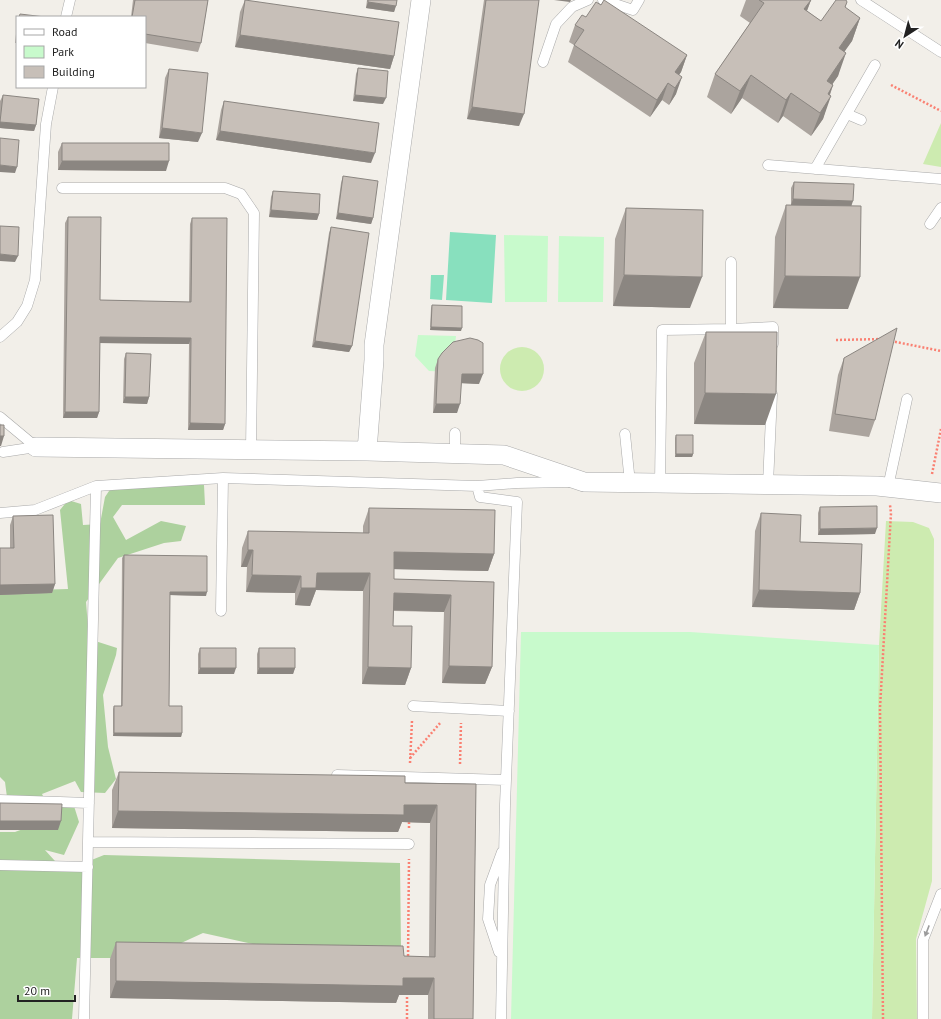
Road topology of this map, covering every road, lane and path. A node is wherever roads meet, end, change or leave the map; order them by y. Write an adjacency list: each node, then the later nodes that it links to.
1 (70, 0): 7 (lane)
2 (421, 0): 36 (street)
3 (588, 0): 9 (lane)
4 (603, 0): 5 (lane)
5 (639, 0)
6 (861, 0): 8 (lane)
7 (66, 16)
8 (941, 52)
9 (543, 62)
10 (875, 65): 14 (lane)
11 (891, 86): 13 (path)
12 (53, 88): 24 (lane)
13 (941, 111)
14 (847, 114): 15 (lane); 17 (lane)
15 (861, 120)
16 (768, 165): 17 (lane)
17 (815, 169): 18 (lane)
18 (941, 179)
19 (62, 188): 35 (lane)
20 (941, 208): 21 (lane)
21 (930, 224)
22 (731, 262): 23 (lane)
23 (731, 328): 26 (lane); 42 (lane)
24 (0, 337)
25 (836, 340): 27 (path)
26 (773, 351)
27 (941, 351)
28 (772, 383): 44 (lane)
29 (907, 399): 47 (lane)
30 (0, 417): 34 (lane)
31 (941, 429): 48 (path)
32 (455, 433): 38 (lane)
33 (625, 434): 41 (lane)
34 (36, 447): 35 (street); 37 (lane)
35 (251, 450): 36 (street)
36 (367, 451): 38 (street)
37 (3, 452)
38 (455, 454): 40 (street)
39 (223, 478): 45 (lane); 46 (lane); 51 (lane)
40 (584, 482): 41 (street); 43 (lane)
41 (630, 483): 42 (street)
42 (660, 483): 44 (street)
43 (517, 484): 46 (lane); 49 (lane)
44 (768, 484): 47 (street)
45 (96, 486): 50 (lane); 61 (lane)
46 (476, 486): 49 (lane)
47 (888, 487): 48 (street); 77 (path)
48 (934, 492)
49 (517, 502): 54 (lane)
50 (0, 513)
51 (221, 611)
52 (413, 706): 53 (lane); 55 (path)
53 (457, 708): 54 (lane); 55 (path); 58 (path)
54 (509, 711): 59 (lane)
55 (410, 758): 57 (path)
56 (337, 774): 57 (lane)
57 (409, 777): 58 (lane)
58 (459, 779): 59 (lane)
59 (506, 780): 65 (lane)
60 (0, 800): 61 (lane)
61 (89, 803): 63 (lane)
62 (409, 822): 64 (path)
63 (88, 842): 64 (lane); 67 (lane)
64 (409, 844): 70 (path)
65 (504, 844): 69 (lane); 69 (lane)
66 (0, 865): 67 (lane)
67 (88, 867): 73 (lane)
68 (941, 894): 78 (lane, one-way to 78)
69 (502, 960): 72 (lane)
70 (408, 966)
71 (407, 995): 74 (path)
72 (501, 1007): 75 (lane); 76 (lane)
73 (84, 1019)
74 (407, 1019)
75 (496, 1019)
76 (501, 1019)
77 (883, 1019)
78 (923, 1019)

